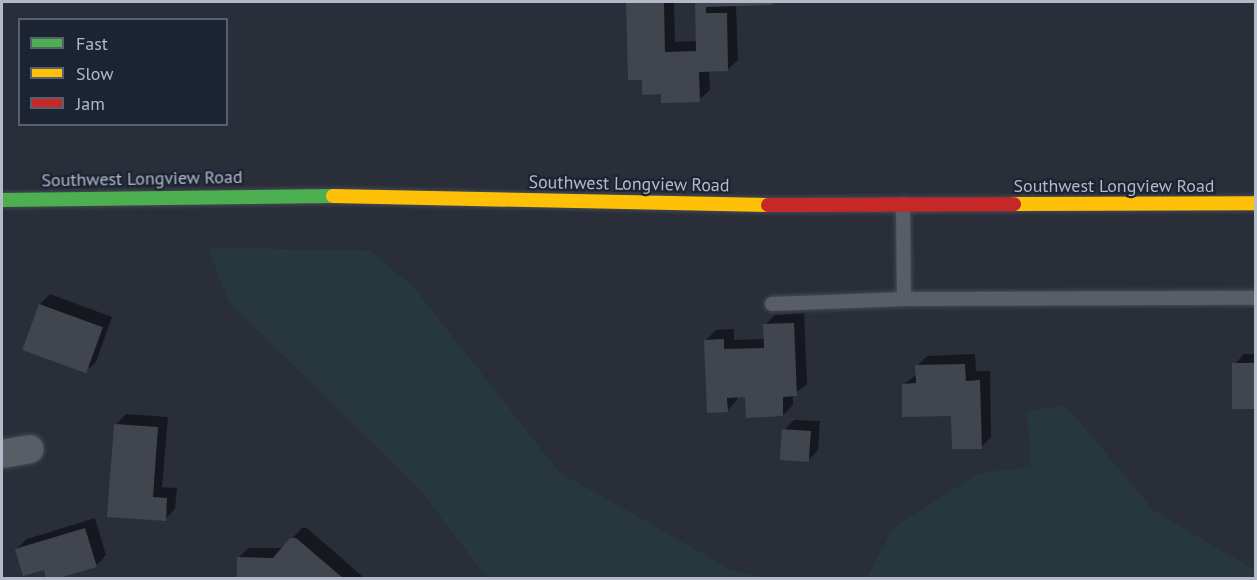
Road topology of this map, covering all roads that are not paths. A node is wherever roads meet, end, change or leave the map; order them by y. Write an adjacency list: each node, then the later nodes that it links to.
1 (2, 200): 3 (street, Southwest Longview Road)
2 (1256, 203): 3 (street, Southwest Longview Road)
3 (903, 204): 5 (lane)
4 (1256, 298): 5 (lane)
5 (904, 299): 6 (lane)
6 (772, 304)
7 (30, 449): 8 (street)
8 (2, 454)

